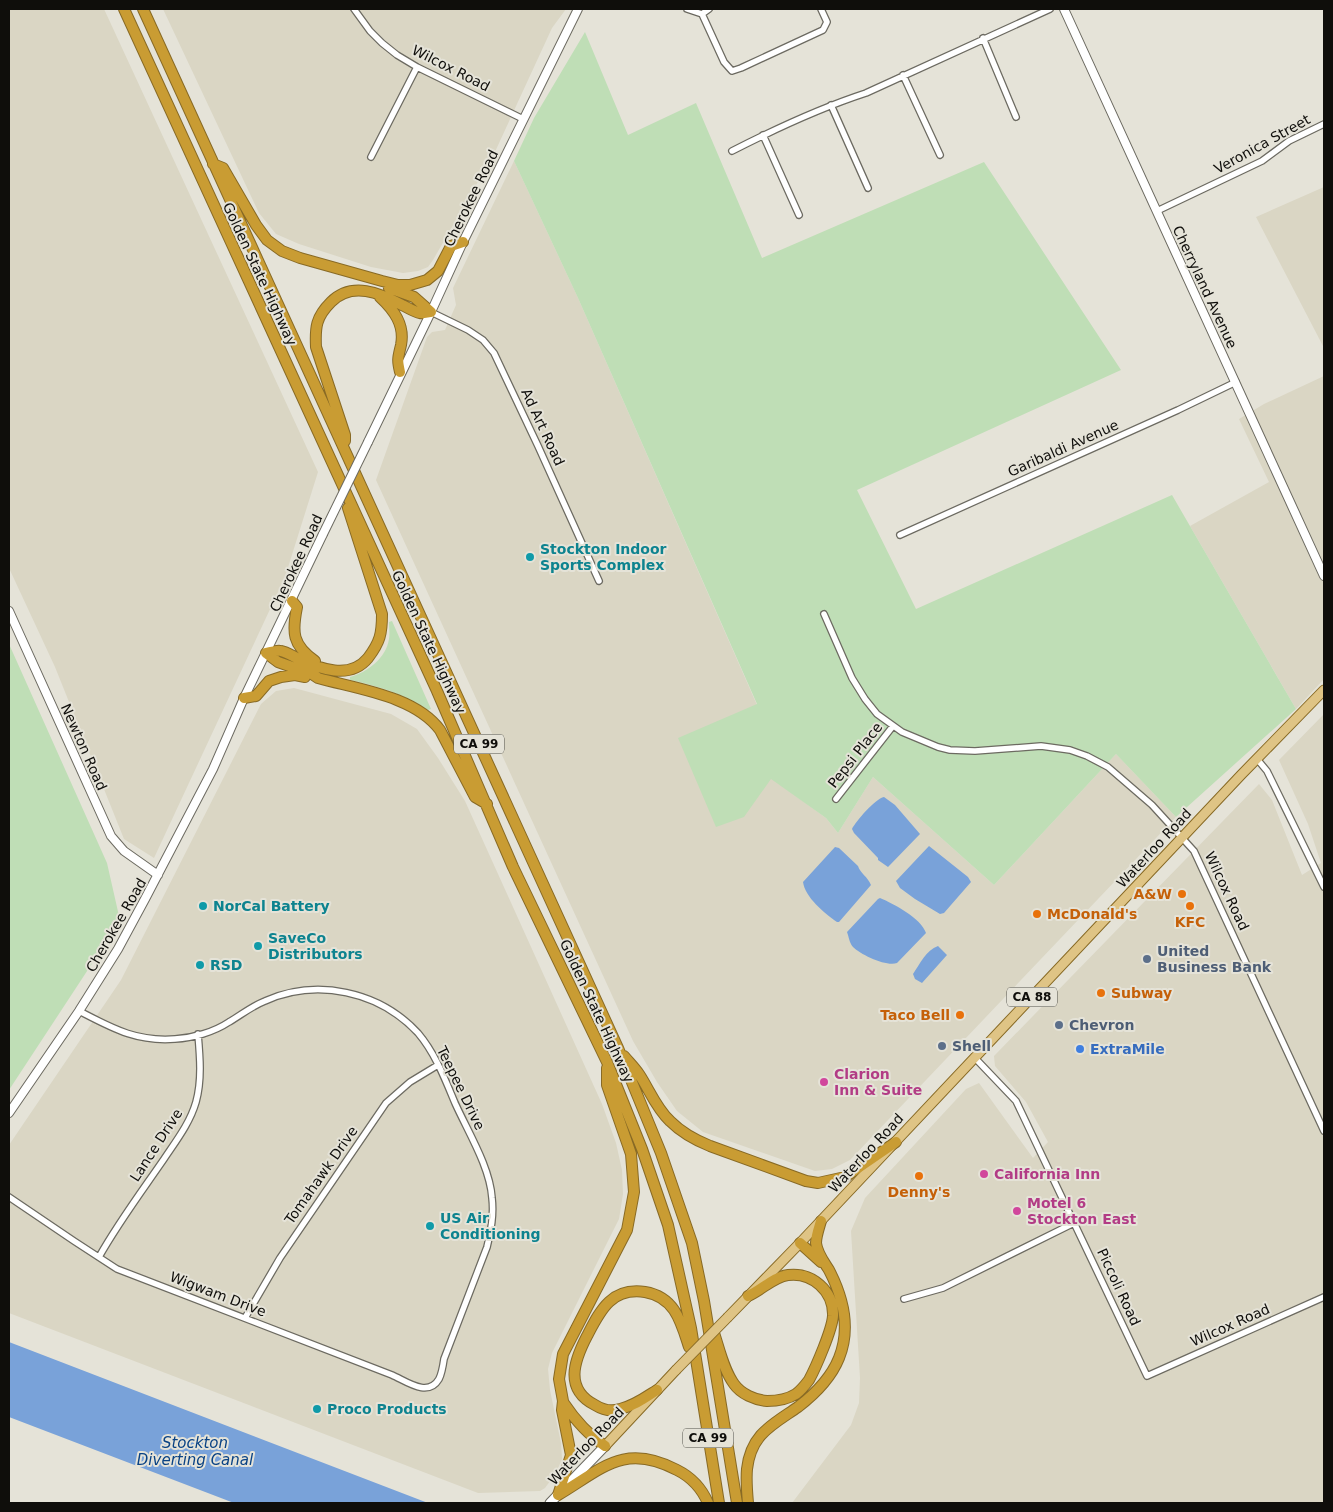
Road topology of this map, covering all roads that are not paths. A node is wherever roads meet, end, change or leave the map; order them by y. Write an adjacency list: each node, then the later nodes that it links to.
1 (124, 9): 33 (highway, Golden State Highway / CA 99)
2 (143, 9): 22 (highway, Golden State Highway / CA 99)
3 (354, 9): 12 (street, Wilcox Road)
4 (578, 9): 16 (street, Cherokee Road)
5 (687, 9): 10 (street)
6 (709, 9): 10 (street)
7 (821, 9): 10 (street)
8 (1050, 9): 11 (street)
9 (1064, 9): 24 (street, Cherryland Avenue)
10 (702, 14)
11 (983, 38): 13 (street); 15 (street)
12 (418, 67): 16 (street, Wilcox Road); 21 (street)
13 (903, 75): 14 (street); 20 (street)
14 (830, 105): 18 (street); 23 (street)
15 (1016, 117)
16 (523, 119): 26 (street, Cherokee Road)
17 (1324, 124): 24 (street, Veronica Street)
18 (764, 135): 19 (street); 25 (street)
19 (732, 151)
20 (940, 155)
21 (371, 157)
22 (213, 164): 27 (highway); 32 (highway, Golden State Highway / CA 99)
23 (868, 188)
24 (1157, 211): 31 (street, Cherryland Avenue)
25 (799, 215)
26 (462, 242): 27 (highway); 29 (street, Cherokee Road)
27 (382, 281): 29 (highway)
28 (376, 294): 29 (highway); 30 (highway); 32 (highway)
29 (431, 312): 30 (street, Cherokee Road); 36 (street, Ad Art Road)
30 (400, 372): 37 (street, Cherokee Road, bridge)
31 (1236, 382): 34 (street, Garibaldi Avenue); 35 (street, Cherryland Avenue)
32 (346, 452): 53 (highway, Golden State Highway / CA 99)
33 (345, 491): 41 (highway); 47 (highway, Golden State Highway / CA 99)
34 (900, 535)
35 (1324, 576)
36 (599, 581)
37 (292, 601): 40 (street, Cherokee Road); 41 (highway)
38 (9, 611): 49 (street, Newton Road)
39 (824, 614): 44 (street, Wilcox Road)
40 (266, 653): 41 (highway); 43 (street, Cherokee Road)
41 (319, 673): 43 (highway); 47 (highway)
42 (1324, 690): 45 (main road, Waterloo Road / CA 88)
43 (244, 698): 49 (street, Cherokee Road)
44 (894, 726): 46 (street, Pepsi Place); 48 (street, Wilcox Road)
45 (1257, 759): 48 (main road, Waterloo Road / CA 88); 50 (street)
46 (836, 799)
47 (487, 804): 55 (highway, Golden State Highway / CA 99)
48 (1182, 838): 54 (main road, Waterloo Road / CA 88); 58 (street, Wilcox Road)
49 (158, 876): 51 (street, Cherokee Road)
50 (1324, 886)
51 (79, 1011): 52 (street, Teepee Drive); 57 (street, Cherokee Road)
52 (198, 1034): 56 (street, Teepee Drive); 64 (street, Lance Drive)
53 (618, 1048): 59 (highway); 69 (highway, Golden State Highway / CA 99)
54 (975, 1058): 59 (main road, Waterloo Road / CA 88); 62 (street, Piccoli Road)
55 (607, 1062): 71 (highway, Golden State Highway / CA 99); 75 (highway)
56 (438, 1065): 70 (street, Tomahawk Drive); 73 (street, Teepee Drive)
57 (9, 1113)
58 (1324, 1131)
59 (896, 1142): 61 (main road, Waterloo Road / CA 88)
60 (9, 1198): 64 (street, Wigwam Drive)
61 (820, 1221): 63 (main road, Waterloo Road / CA 88); 65 (highway)
62 (1074, 1223): 68 (street); 72 (street, Piccoli Road)
63 (800, 1243): 65 (highway); 66 (main road, Waterloo Road / CA 88)
64 (99, 1257): 70 (street, Wigwam Drive)
65 (827, 1267): 82 (highway)
66 (748, 1296): 69 (highway); 74 (main road, Waterloo Road / CA 88, bridge)
67 (1324, 1297): 72 (street, Wilcox Road)
68 (904, 1299)
69 (704, 1301): 81 (highway, Golden State Highway / CA 99)
70 (245, 1318): 73 (street, Wigwam Drive)
71 (698, 1373): 74 (highway); 80 (highway, Golden State Highway / CA 99)
72 (1147, 1376)
73 (429, 1387)
74 (657, 1390): 76 (main road, Waterloo Road / CA 88)
75 (563, 1401): 76 (highway); 77 (highway)
76 (605, 1446): 77 (main road, Waterloo Road)
77 (558, 1495): 78 (main road, Waterloo Road); 79 (highway)
78 (550, 1503)
79 (708, 1503)
80 (719, 1503)
81 (737, 1503)
82 (748, 1503)

